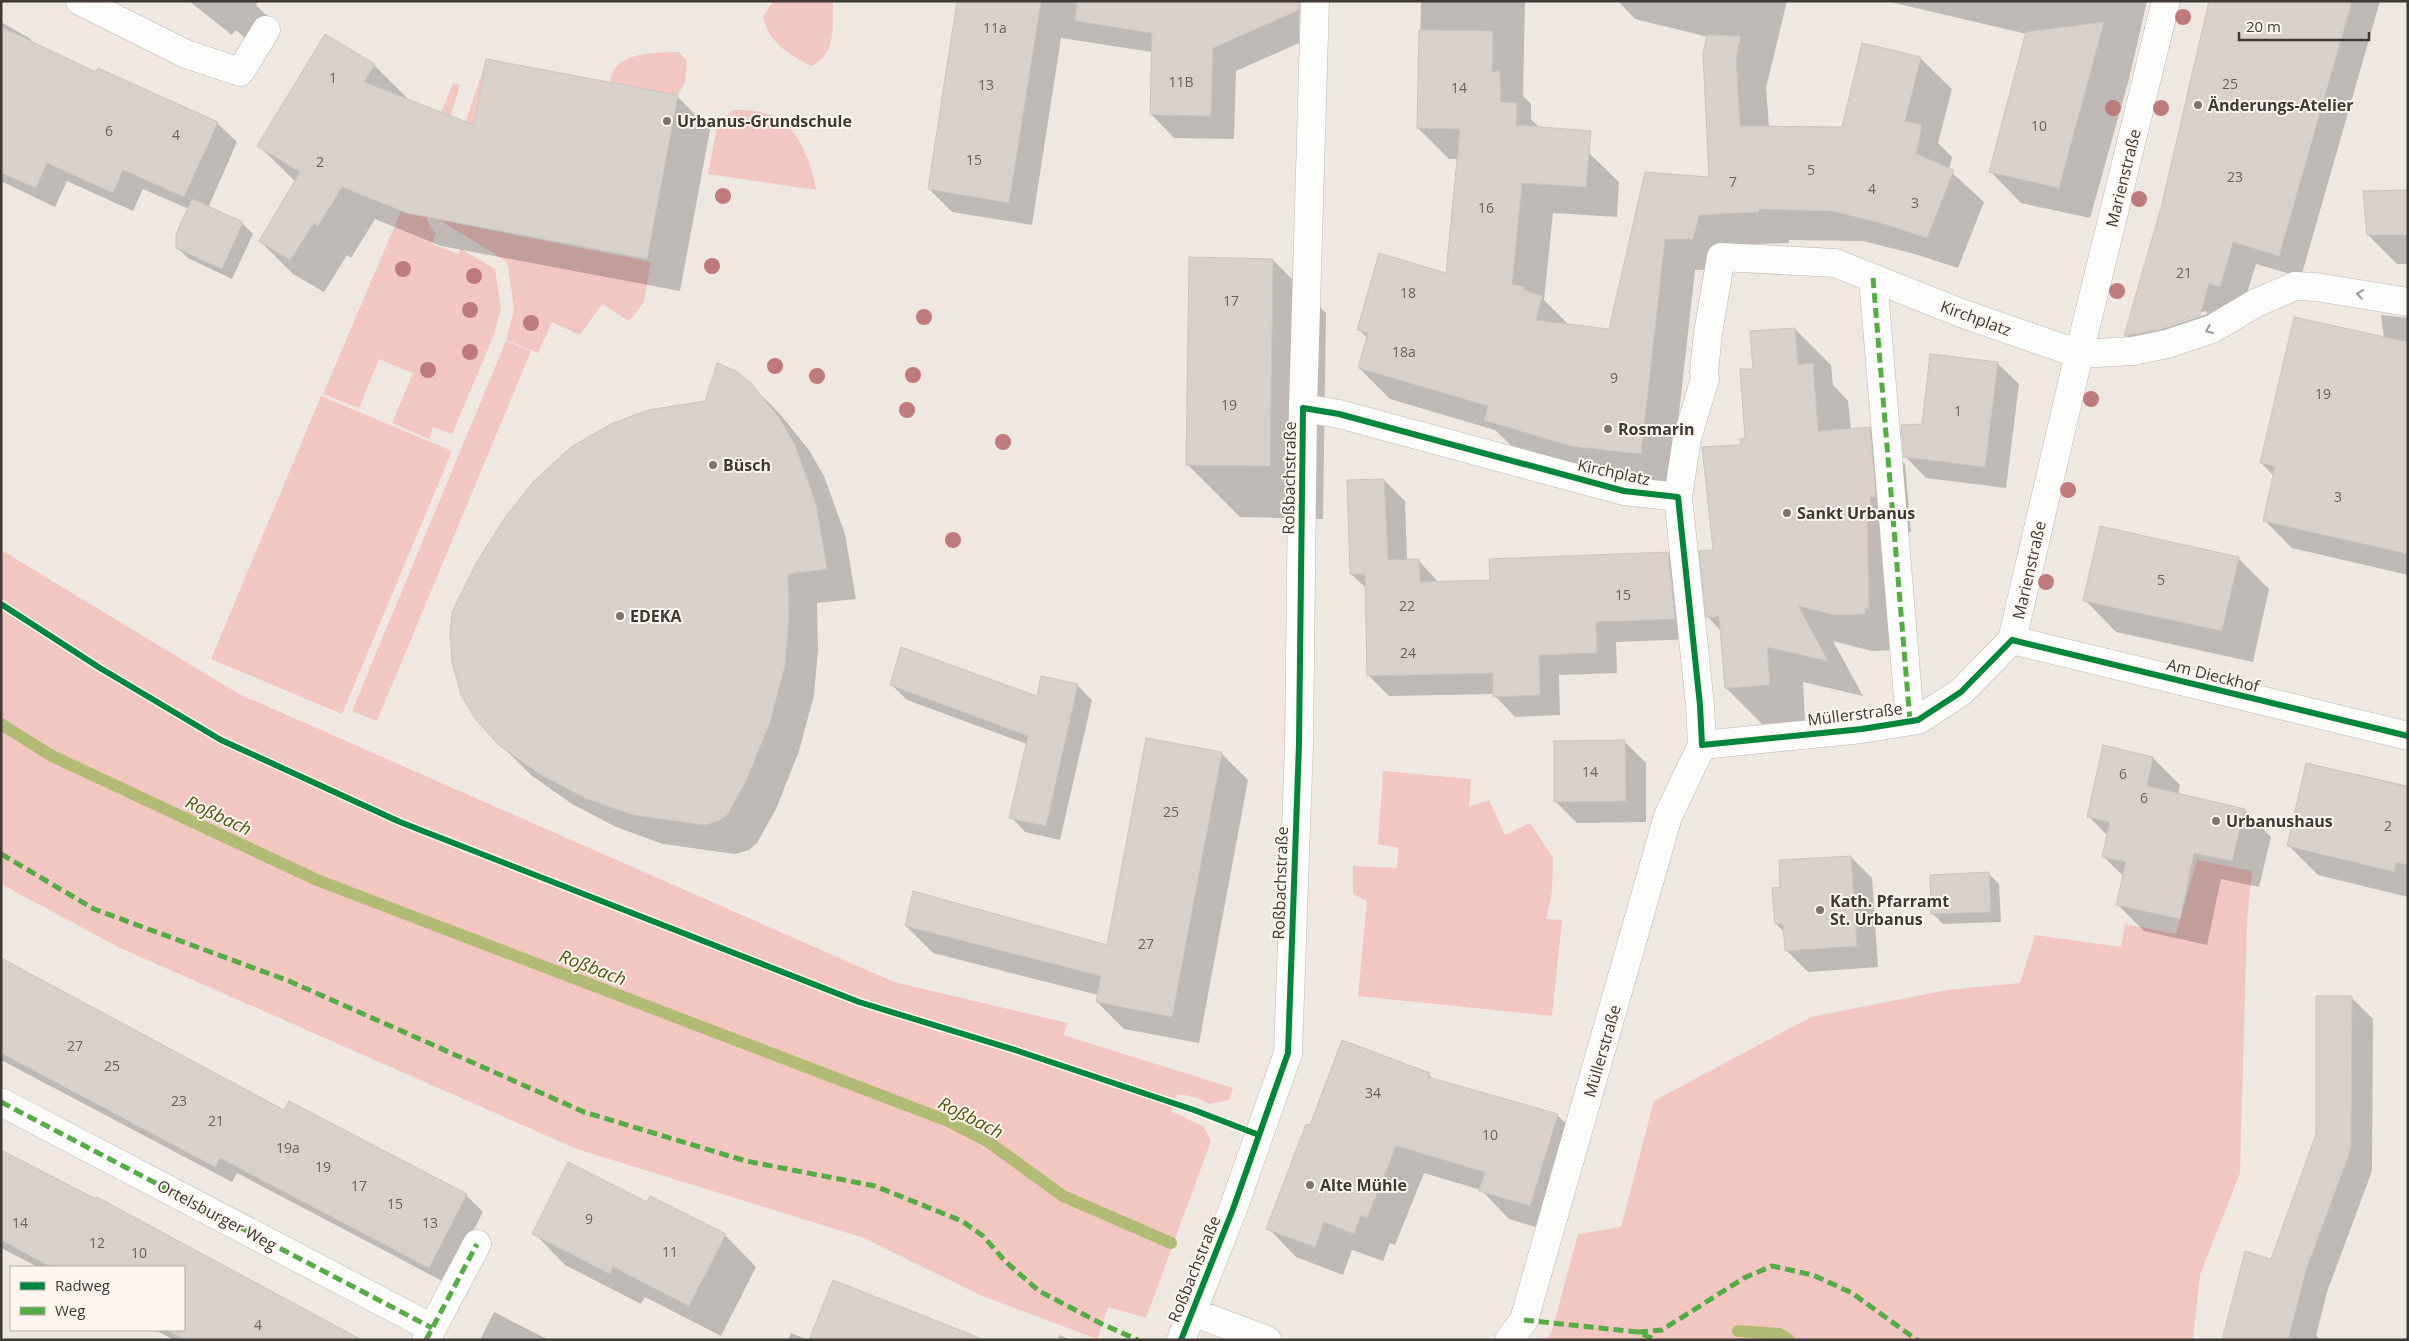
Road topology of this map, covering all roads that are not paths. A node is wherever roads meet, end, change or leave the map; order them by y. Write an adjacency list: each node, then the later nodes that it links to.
1 (80, 1): 4 (street)
2 (1315, 1): 8 (street, Roßbachstraße)
3 (2166, 1): 7 (street, Marienstraße)
4 (266, 30)
5 (1873, 278): 7 (street, Kirchplatz); 9 (street, Kirchplatz); 11 (street)
6 (2408, 302): 7 (street, one-way to 7)
7 (2079, 354): 10 (street, Marienstraße)
8 (1303, 408): 9 (street, Kirchplatz); 16 (street, Roßbachstraße)
9 (1678, 497): 13 (street, Kirchplatz)
10 (2012, 640): 11 (street, Müllerstraße); 12 (street, Am Dieckhof)
11 (1910, 721): 13 (street, Müllerstraße)
12 (2408, 736)
13 (1702, 745): 20 (street, Müllerstraße)
14 (1, 1102): 17 (street, Ortelsburger Weg)
15 (477, 1244): 17 (street, Ortelsburger Weg)
16 (1192, 1312): 18 (street, Roßbachstraße); 19 (street)
17 (429, 1334)
18 (1181, 1340)
19 (1266, 1340)
20 (1509, 1340)

